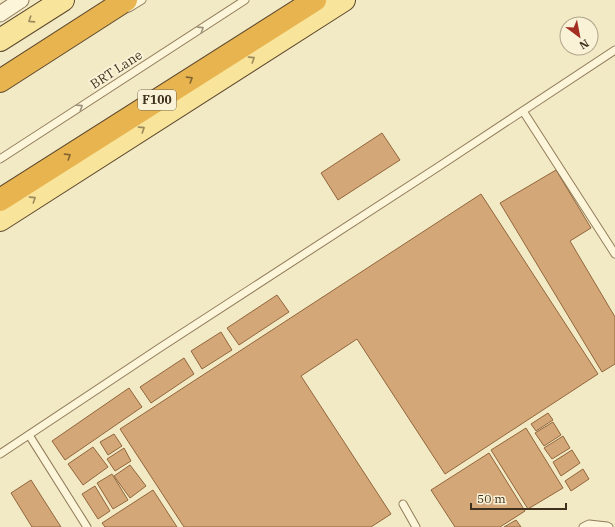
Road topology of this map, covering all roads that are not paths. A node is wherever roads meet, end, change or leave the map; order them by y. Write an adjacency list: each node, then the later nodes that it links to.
1 (21, 0): 8 (street)
2 (63, 0): 9 (main road, one-way to 9)
3 (142, 0): 7 (lane)
4 (245, 0): 13 (lane, BRT Lane, one-way to 4)
5 (315, 0): 14 (highway, F100, one-way to 5)
6 (344, 0): 15 (main road, one-way to 6)
7 (125, 6): 11 (highway)
8 (0, 14)
9 (0, 40)
10 (615, 50): 12 (lane)
11 (0, 81)
12 (523, 111): 16 (lane); 17 (lane)
13 (0, 159)
14 (0, 200)
15 (0, 220)
16 (615, 254)
17 (28, 435): 18 (lane); 20 (lane)
18 (0, 454)
19 (403, 504): 21 (lane)
20 (86, 527)
21 (416, 527)
22 (584, 527): 23 (lane)
23 (609, 527)

